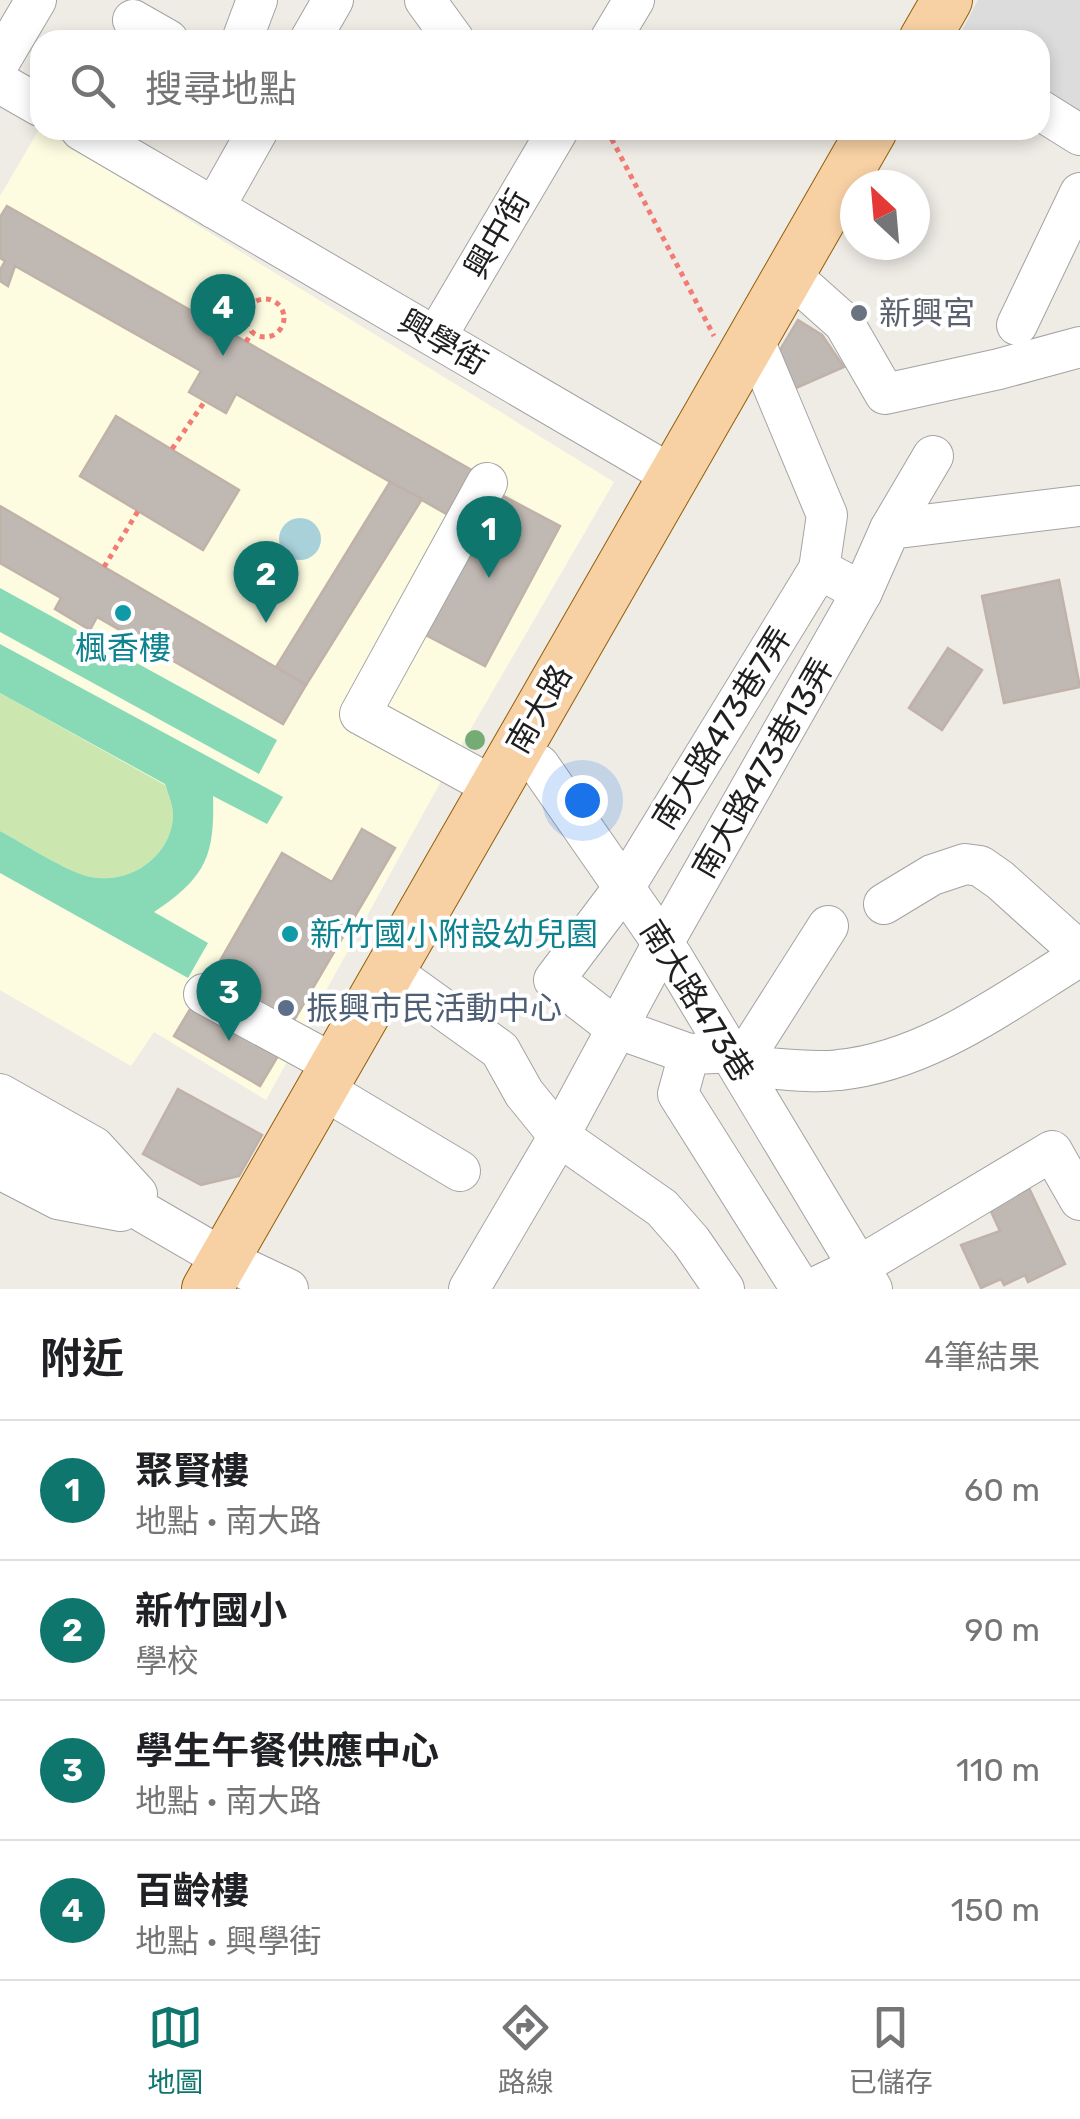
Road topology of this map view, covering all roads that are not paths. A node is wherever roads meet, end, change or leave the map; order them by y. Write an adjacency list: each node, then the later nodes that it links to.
1 (36, 0): 14 (street)
2 (257, 0): 9 (street)
3 (333, 0): 10 (street)
4 (425, 0): 11 (street)
5 (634, 0): 12 (street)
6 (947, 0): 13 (main road)
7 (132, 20): 8 (street)
8 (150, 30)
9 (246, 30)
10 (316, 30)
11 (447, 30)
12 (616, 30)
13 (930, 30)
14 (0, 61)
15 (0, 83): 16 (street)
16 (30, 100)
17 (1050, 116): 18 (street)
18 (1080, 135)
19 (98, 140): 24 (street, 興學街)
20 (252, 140): 24 (street)
21 (552, 140): 27 (street, 興中街)
22 (866, 140): 25 (main road, 南大路)
23 (1080, 193): 26 (street)
24 (214, 208): 27 (street, 興學街)
25 (789, 274): 28 (street); 29 (main road, 南大路)
26 (1017, 324)
27 (436, 338): 31 (street, 興學街)
28 (1080, 347)
29 (744, 353): 31 (main road, 南大路); 35 (street)
30 (933, 456): 34 (street, 南大路473巷13弄)
31 (673, 476): 37 (main road, 南大路)
32 (487, 483): 37 (street, 南大路473巷)
33 (1080, 507): 34 (street)
34 (890, 529): 36 (street, 南大路473巷13弄)
35 (819, 569): 36 (street); 38 (street, 南大路473巷7弄)
36 (862, 592): 41 (street, 南大路473巷13弄)
37 (504, 769): 38 (street, 南大路473巷); 43 (main road, 南大路)
38 (625, 886): 41 (street, 南大路473巷); 45 (street, 南大路473巷7弄)
39 (884, 904): 42 (street)
40 (828, 926): 47 (street)
41 (663, 943): 45 (street, 南大路473巷13弄); 47 (street, 南大路473巷)
42 (1080, 954): 47 (street)
43 (390, 971): 48 (main road, 南大路); 51 (street)
44 (204, 994): 48 (street)
45 (616, 1028): 46 (street); 51 (street, 南大路473巷13弄)
46 (689, 1054): 47 (street); 61 (street)
47 (734, 1059): 56 (street, 南大路473巷)
48 (328, 1077): 53 (street); 57 (main road, 南大路)
49 (0, 1094): 55 (street)
50 (0, 1129): 55 (street)
51 (559, 1136): 59 (street, 南大路473巷13弄); 60 (street)
52 (0, 1169): 55 (street)
53 (460, 1171)
54 (1080, 1200): 56 (street)
55 (160, 1219): 57 (street)
56 (865, 1278): 62 (street)
57 (229, 1283): 58 (street)
58 (288, 1289)
59 (469, 1289)
60 (724, 1289)
61 (802, 1289)
62 (812, 1289)

